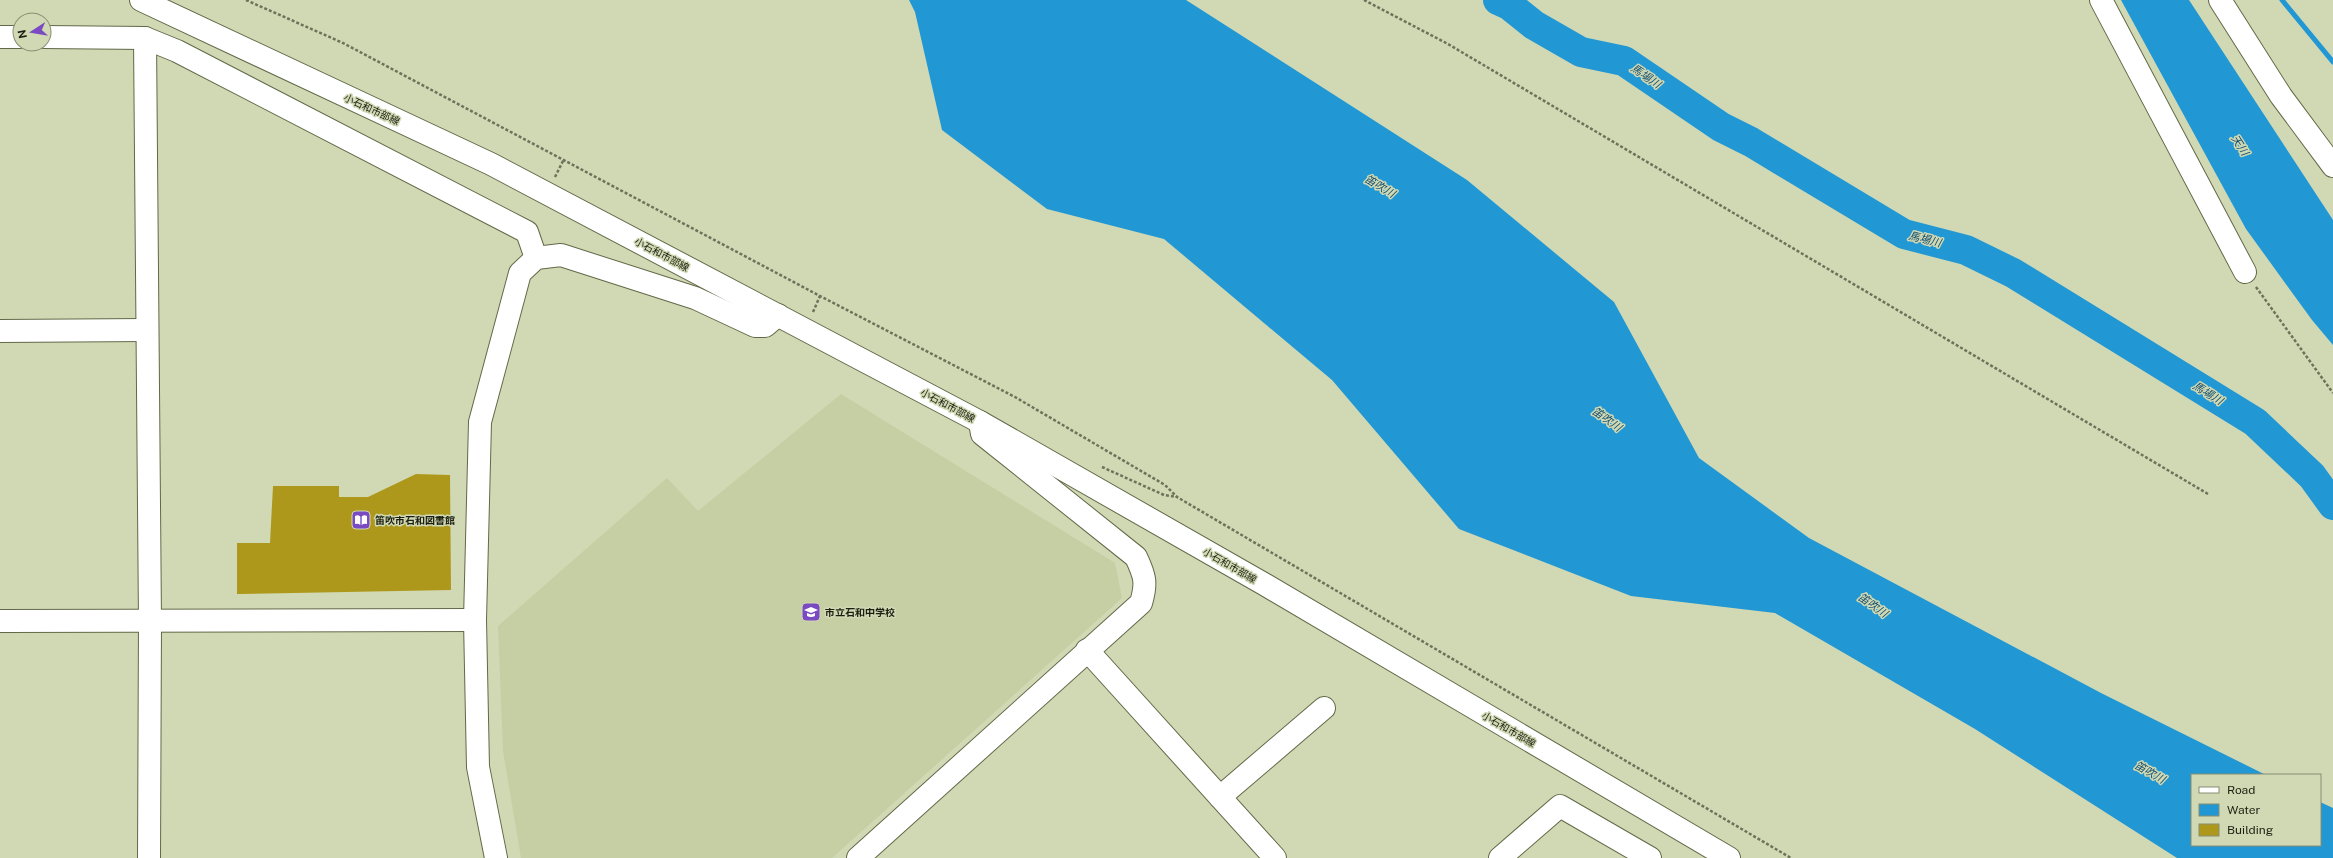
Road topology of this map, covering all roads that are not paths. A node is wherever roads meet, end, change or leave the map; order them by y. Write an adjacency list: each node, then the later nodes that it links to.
1 (141, 0): 11 (street, 小石和市部線)
2 (2101, 0): 10 (street)
3 (2220, 0): 8 (street)
4 (0, 37): 5 (street)
5 (12, 37)
6 (52, 37): 7 (street)
7 (145, 38): 9 (street); 12 (street)
8 (2333, 166)
9 (536, 258): 11 (street); 15 (street)
10 (2245, 272)
11 (778, 315): 14 (street, 小石和市部線)
12 (146, 330): 13 (street); 17 (street)
13 (0, 331)
14 (980, 422): 18 (street); 27 (street, 小石和市部線)
15 (475, 620): 17 (street); 23 (street)
16 (0, 621): 17 (street)
17 (150, 622): 22 (street)
18 (1087, 650): 20 (street); 21 (street)
19 (1324, 708): 20 (street)
20 (1220, 797): 24 (street)
21 (868, 855)
22 (149, 858)
23 (496, 858)
24 (1275, 858)
25 (1500, 858): 26 (street)
26 (1650, 858)
27 (1729, 858)

